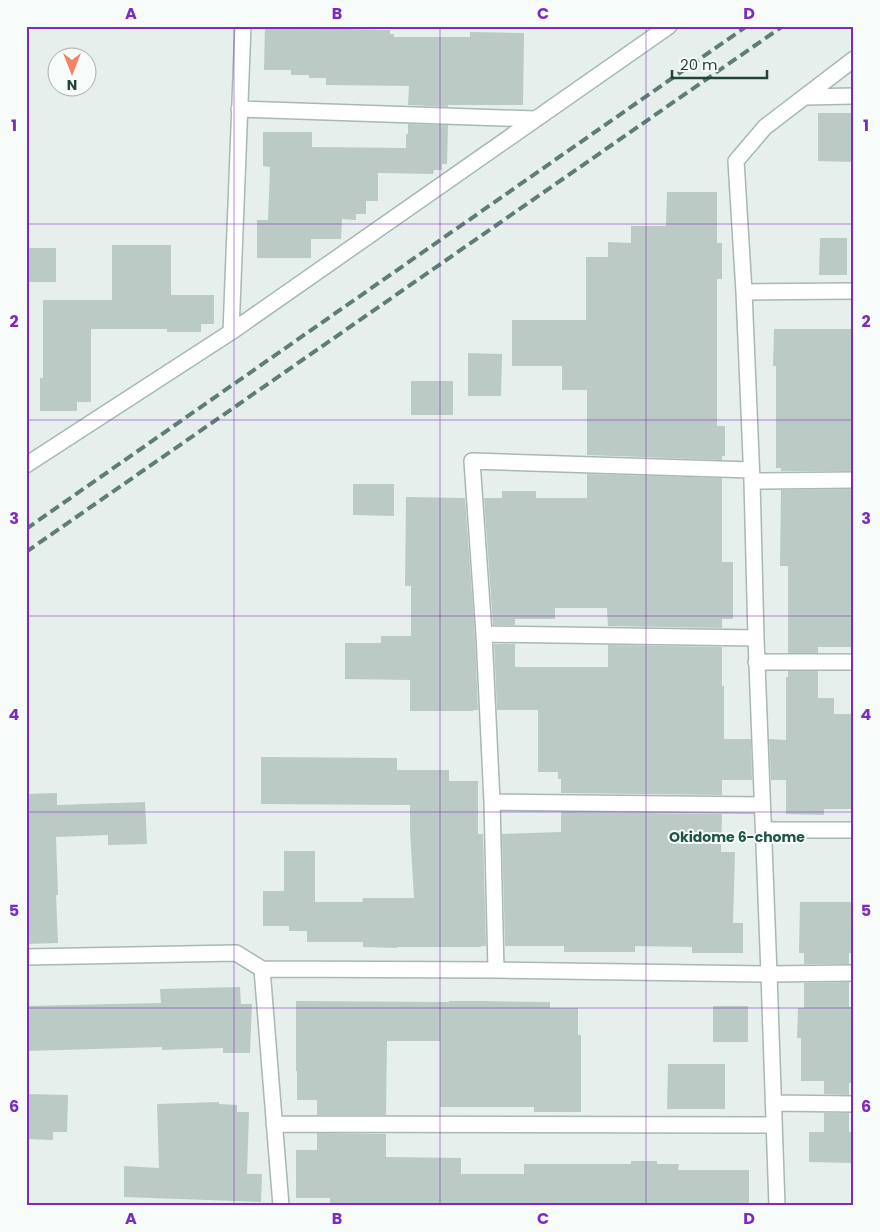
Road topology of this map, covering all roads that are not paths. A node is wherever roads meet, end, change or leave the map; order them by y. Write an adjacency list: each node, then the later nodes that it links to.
1 (243, 26): 6 (street)
2 (669, 26): 7 (street)
3 (854, 59): 4 (street)
4 (805, 96): 5 (street); 9 (street)
5 (854, 96)
6 (239, 109): 7 (street); 10 (street)
7 (535, 119): 10 (street)
8 (854, 291): 9 (street)
9 (744, 292): 12 (street)
10 (230, 332): 11 (street)
11 (26, 465)
12 (751, 476): 13 (street); 14 (street); 15 (street)
13 (854, 480)
14 (484, 634): 15 (street); 18 (street)
15 (756, 638): 16 (street)
16 (756, 662): 17 (street); 19 (street)
17 (854, 662)
18 (492, 802): 19 (street); 24 (street)
19 (762, 805): 20 (street)
20 (764, 830): 21 (street); 26 (street)
21 (854, 830)
22 (26, 957): 23 (street)
23 (262, 969): 24 (street); 29 (street)
24 (496, 970): 26 (street)
25 (854, 973): 26 (street)
26 (770, 974): 27 (street)
27 (773, 1103): 28 (street); 30 (street)
28 (854, 1104)
29 (274, 1124): 30 (street); 31 (street)
30 (774, 1125): 32 (street)
31 (281, 1206)
32 (777, 1206)

